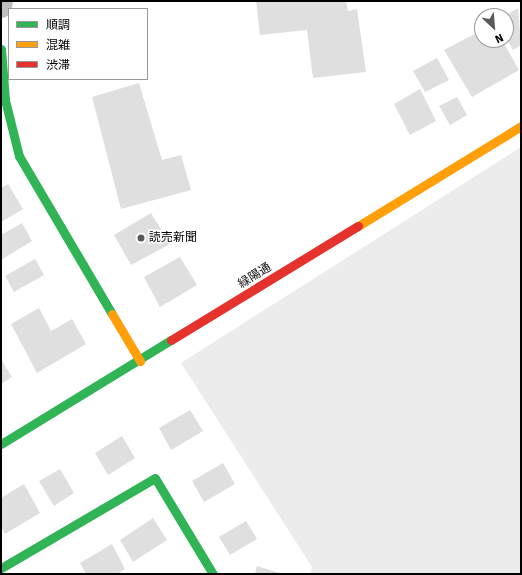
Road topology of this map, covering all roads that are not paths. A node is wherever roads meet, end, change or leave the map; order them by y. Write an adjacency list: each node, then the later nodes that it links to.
1 (2, 1): 2 (street)
2 (1, 7)
3 (1, 49): 5 (street)
4 (521, 126): 5 (street, 緑陽通)
5 (140, 361): 6 (street, 緑陽通)
6 (1, 444)
7 (1, 568): 8 (street)
8 (213, 574)

